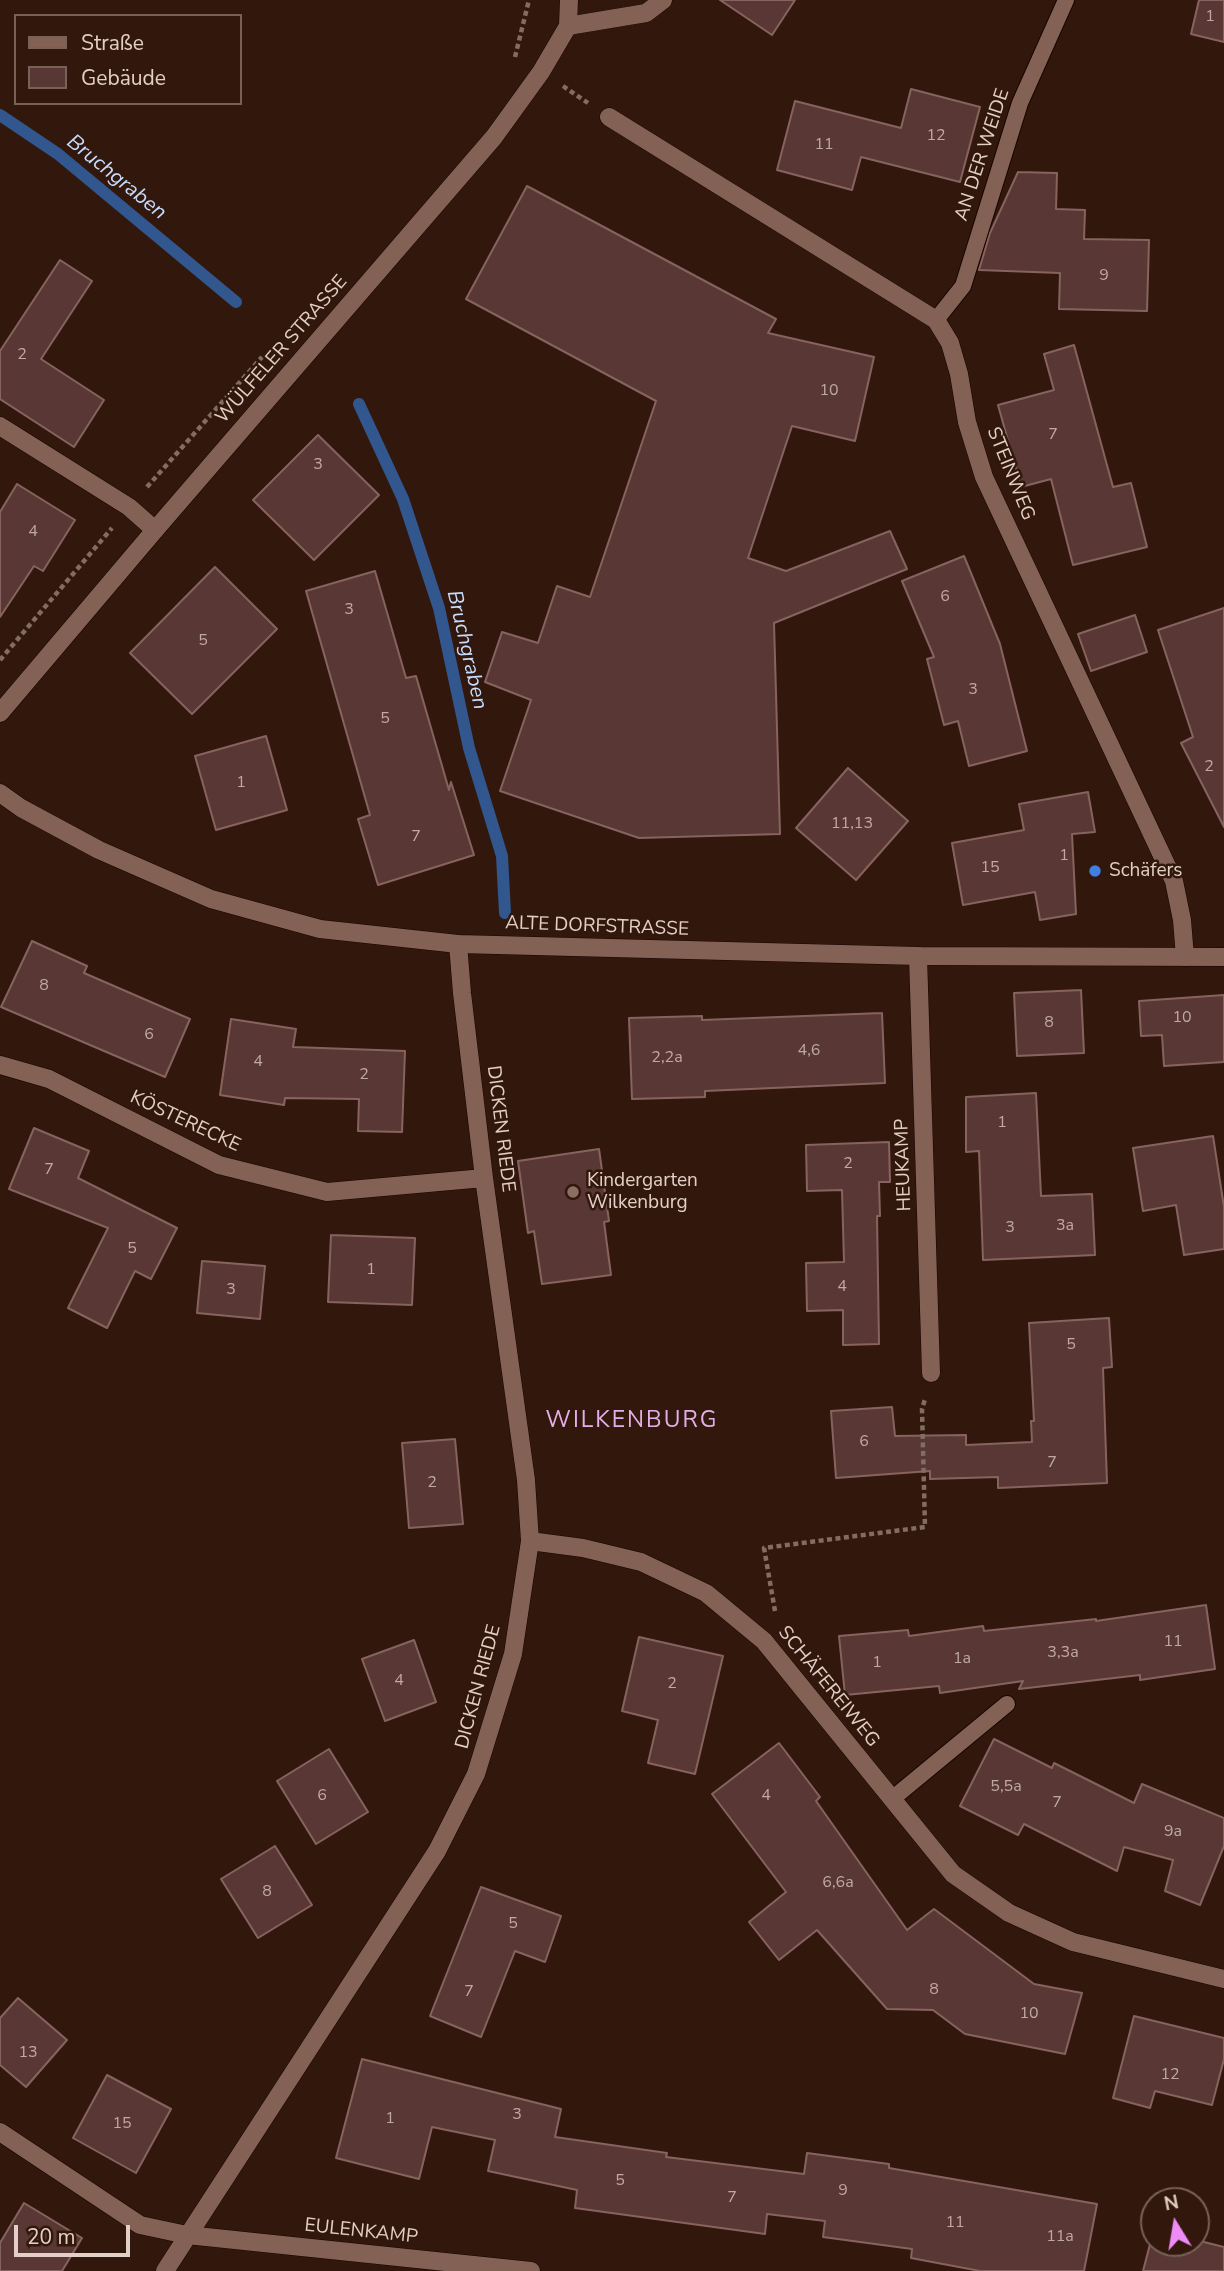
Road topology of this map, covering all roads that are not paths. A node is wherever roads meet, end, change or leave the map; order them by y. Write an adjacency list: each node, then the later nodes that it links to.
1 (569, 0): 4 (street, WÜLFELER STRASSE)
2 (663, 0): 4 (street)
3 (1066, 0): 6 (lane, AN DER WEIDE)
4 (568, 26): 8 (street, WÜLFELER STRASSE)
5 (609, 117): 6 (street, STEINWEG)
6 (936, 320): 13 (street, STEINWEG)
7 (0, 426): 8 (street)
8 (155, 530): 9 (street, WÜLFELER STRASSE)
9 (0, 713)
10 (0, 793): 11 (street, ALTE DORFSTRASSE)
11 (458, 944): 12 (street, ALTE DORFSTRASSE); 16 (street, DICKEN RIEDE)
12 (918, 956): 13 (street, ALTE DORFSTRASSE); 17 (street, HEUKAMP)
13 (1185, 957): 14 (street, ALTE DORFSTRASSE)
14 (1224, 957)
15 (0, 1065): 16 (street, KÖSTERECKE)
16 (484, 1178): 18 (street, DICKEN RIEDE)
17 (931, 1373)
18 (530, 1541): 20 (street, SCHÄFEREIWEG); 23 (street, DICKEN RIEDE)
19 (1007, 1704): 20 (lane)
20 (892, 1799): 21 (street, SCHÄFEREIWEG)
21 (1224, 1979)
22 (0, 2132): 23 (street, EULENKAMP)
23 (187, 2235): 24 (street, DICKEN RIEDE); 25 (street, EULENKAMP)
24 (165, 2271)
25 (531, 2271)

